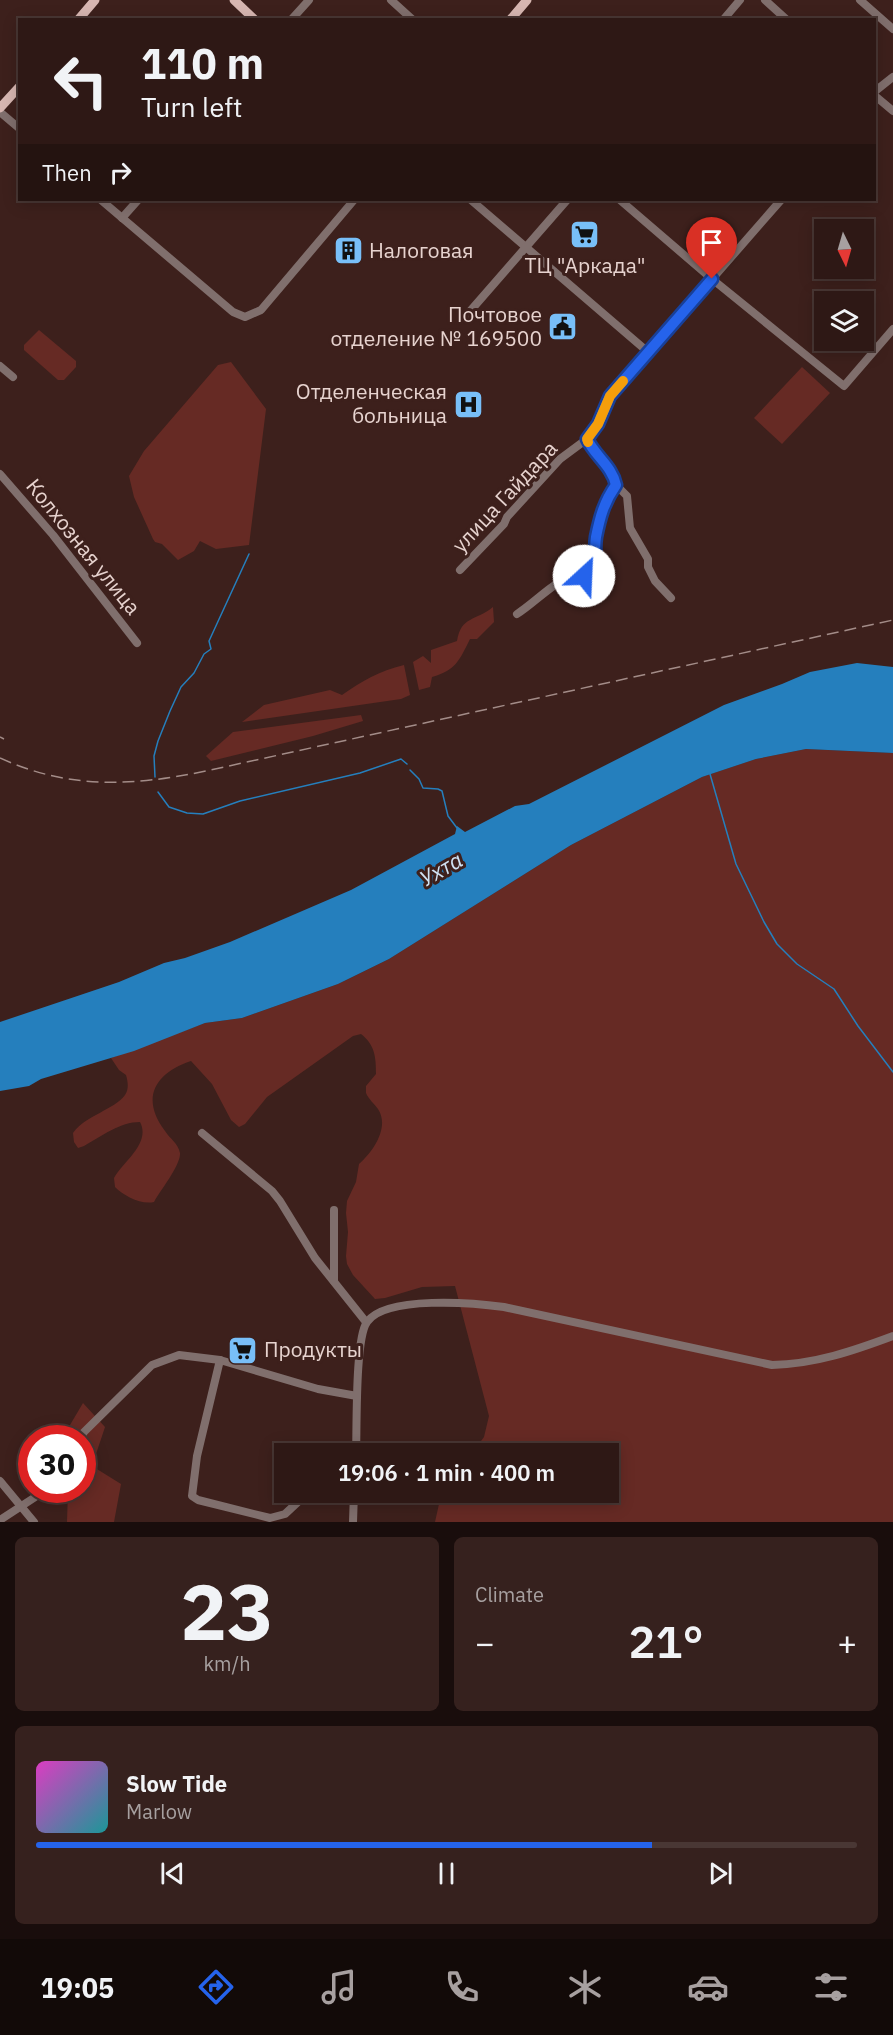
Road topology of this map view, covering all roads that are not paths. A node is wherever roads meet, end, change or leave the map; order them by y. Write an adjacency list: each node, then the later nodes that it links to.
1 (95, 0): 9 (main road)
2 (234, 0): 10 (main road)
3 (309, 0): 11 (street)
4 (391, 0): 12 (street)
5 (527, 0): 13 (main road)
6 (740, 0): 14 (street)
7 (765, 0): 15 (street)
8 (860, 0): 16 (street)
9 (80, 18)
10 (253, 18)
11 (293, 18)
12 (411, 18)
13 (512, 18)
14 (725, 18)
15 (785, 18)
16 (893, 29)
17 (893, 77): 19 (street)
18 (18, 88): 21 (main road)
19 (876, 91)
20 (876, 95): 22 (street)
21 (0, 110): 23 (street)
22 (893, 111)
23 (18, 127)
24 (102, 201): 31 (street)
25 (137, 201): 31 (street)
26 (353, 201): 31 (street)
27 (472, 201): 32 (street)
28 (566, 201): 32 (street)
29 (621, 201): 33 (street)
30 (780, 201): 33 (street, улица Гайдара)
31 (122, 218)
32 (525, 246): 34 (street); 36 (street)
33 (712, 279): 35 (street); 36 (street, улица Гайдара)
34 (465, 317)
35 (893, 329)
36 (648, 352): 39 (street, улица Гайдара)
37 (0, 366): 38 (street)
38 (13, 376)
39 (587, 439): 41 (street); 42 (street, улица Гайдара)
40 (0, 474): 45 (street, Колхозная улица)
41 (616, 485): 43 (street); 44 (street)
42 (460, 570)
43 (671, 598)
44 (517, 614)
45 (137, 643)
46 (202, 1133): 48 (street)
47 (334, 1210): 48 (street)
48 (334, 1281): 49 (street)
49 (366, 1322): 50 (street); 52 (street)
50 (893, 1336)
51 (220, 1360): 52 (street); 53 (street); 57 (street)
52 (357, 1396): 54 (street)
53 (91, 1425)
54 (357, 1441)
55 (0, 1481): 59 (street)
56 (28, 1503): 59 (street)
57 (297, 1503)
58 (354, 1503): 62 (street)
59 (22, 1507): 60 (street); 61 (street)
60 (0, 1520)
61 (34, 1522)
62 (353, 1522)

